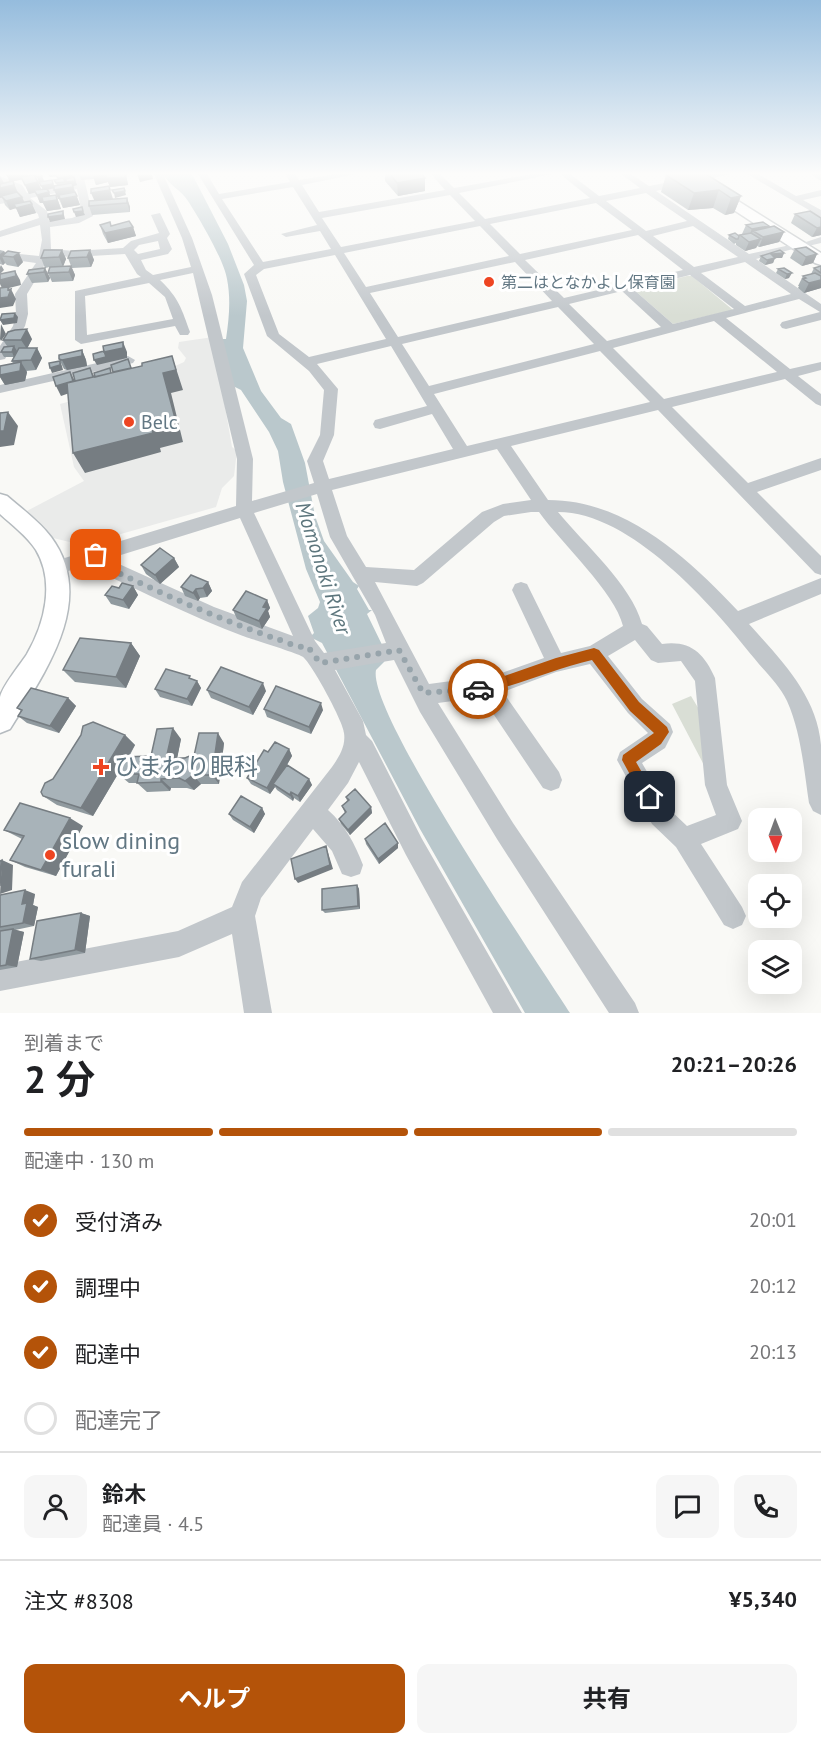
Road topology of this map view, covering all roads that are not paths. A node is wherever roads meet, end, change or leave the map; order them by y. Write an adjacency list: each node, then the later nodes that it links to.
1 (67, 221): 9 (street)
2 (159, 221): 20 (street)
3 (180, 221): 29 (street)
4 (231, 221): 28 (street)
5 (319, 221): 12 (street)
6 (484, 221): 10 (street)
7 (625, 221): 15 (street)
8 (771, 221): 16 (highway)
9 (45, 222): 13 (street); 22 (street)
10 (480, 222): 18 (street); 23 (street)
11 (695, 222): 15 (street); 24 (street)
12 (323, 227): 14 (street); 18 (street)
13 (0, 234)
14 (286, 234)
15 (642, 234): 17 (street); 30 (street)
16 (809, 243): 19 (highway); 24 (street); 26 (highway)
17 (556, 249): 23 (street); 27 (street)
18 (338, 251): 28 (street); 36 (street)
19 (821, 252)
20 (130, 254): 22 (street); 32 (street)
21 (0, 255): 22 (street)
22 (44, 256): 33 (street)
23 (515, 258): 31 (street); 38 (street)
24 (748, 258): 30 (street); 37 (street)
25 (442, 260): 31 (street)
26 (821, 260)
27 (569, 261)
28 (260, 266): 49 (street)
29 (198, 269): 32 (street); 66 (street)
30 (691, 271): 34 (street); 40 (street)
31 (453, 273): 36 (street)
32 (153, 280): 32 (street)
33 (25, 286): 35 (street); 47 (street)
34 (624, 288): 38 (street); 44 (street)
35 (12, 289)
36 (364, 291): 45 (street)
37 (801, 295): 39 (street); 40 (street)
38 (560, 301): 45 (street); 46 (street)
39 (821, 309)
40 (743, 310): 42 (street)
41 (821, 316): 43 (street)
42 (717, 317): 44 (street); 51 (street)
43 (786, 325)
44 (671, 329): 46 (street)
45 (393, 340): 49 (street); 53 (street)
46 (603, 346): 53 (street); 55 (street)
47 (0, 356)
48 (128, 360): 52 (street)
49 (307, 362): 62 (street)
50 (821, 366): 51 (street)
51 (788, 374): 54 (street); 55 (street)
52 (0, 389)
53 (425, 392): 56 (street)
54 (821, 401)
55 (660, 405): 58 (street); 63 (street)
56 (435, 408): 57 (street); 59 (street)
57 (380, 424)
58 (501, 443): 59 (street); 65 (street)
59 (463, 452): 62 (street)
60 (814, 467): 61 (street); 63 (street)
61 (821, 482)
62 (320, 487): 66 (street); 70 (street)
63 (745, 490): 69 (street)
64 (1, 503): 68 (main road)
65 (543, 505): 70 (street); 73 (street); 74 (street)
66 (251, 507): 67 (street); 77 (street)
67 (96, 555): 68 (street); 77 (street)
68 (58, 567): 81 (main road)
69 (821, 568)
70 (362, 576): 75 (street)
71 (821, 586): 73 (street)
72 (521, 590): 78 (street)
73 (735, 621): 84 (street)
74 (634, 630): 76 (street); 86 (street)
75 (396, 651): 77 (street); 80 (street)
76 (594, 654): 78 (street); 86 (street)
77 (318, 657): 82 (street)
78 (556, 663): 79 (street)
79 (487, 687): 80 (street); 83 (street)
80 (423, 693): 93 (street)
81 (0, 720)
82 (356, 740): 85 (street); 92 (street)
83 (551, 780)
84 (821, 803)
85 (312, 813): 87 (street); 88 (street)
86 (684, 839): 89 (street)
87 (351, 865)
88 (242, 916): 90 (street); 91 (street)
89 (733, 916)
90 (1, 981)
91 (258, 1013)
92 (508, 1013)
93 (625, 1013)

